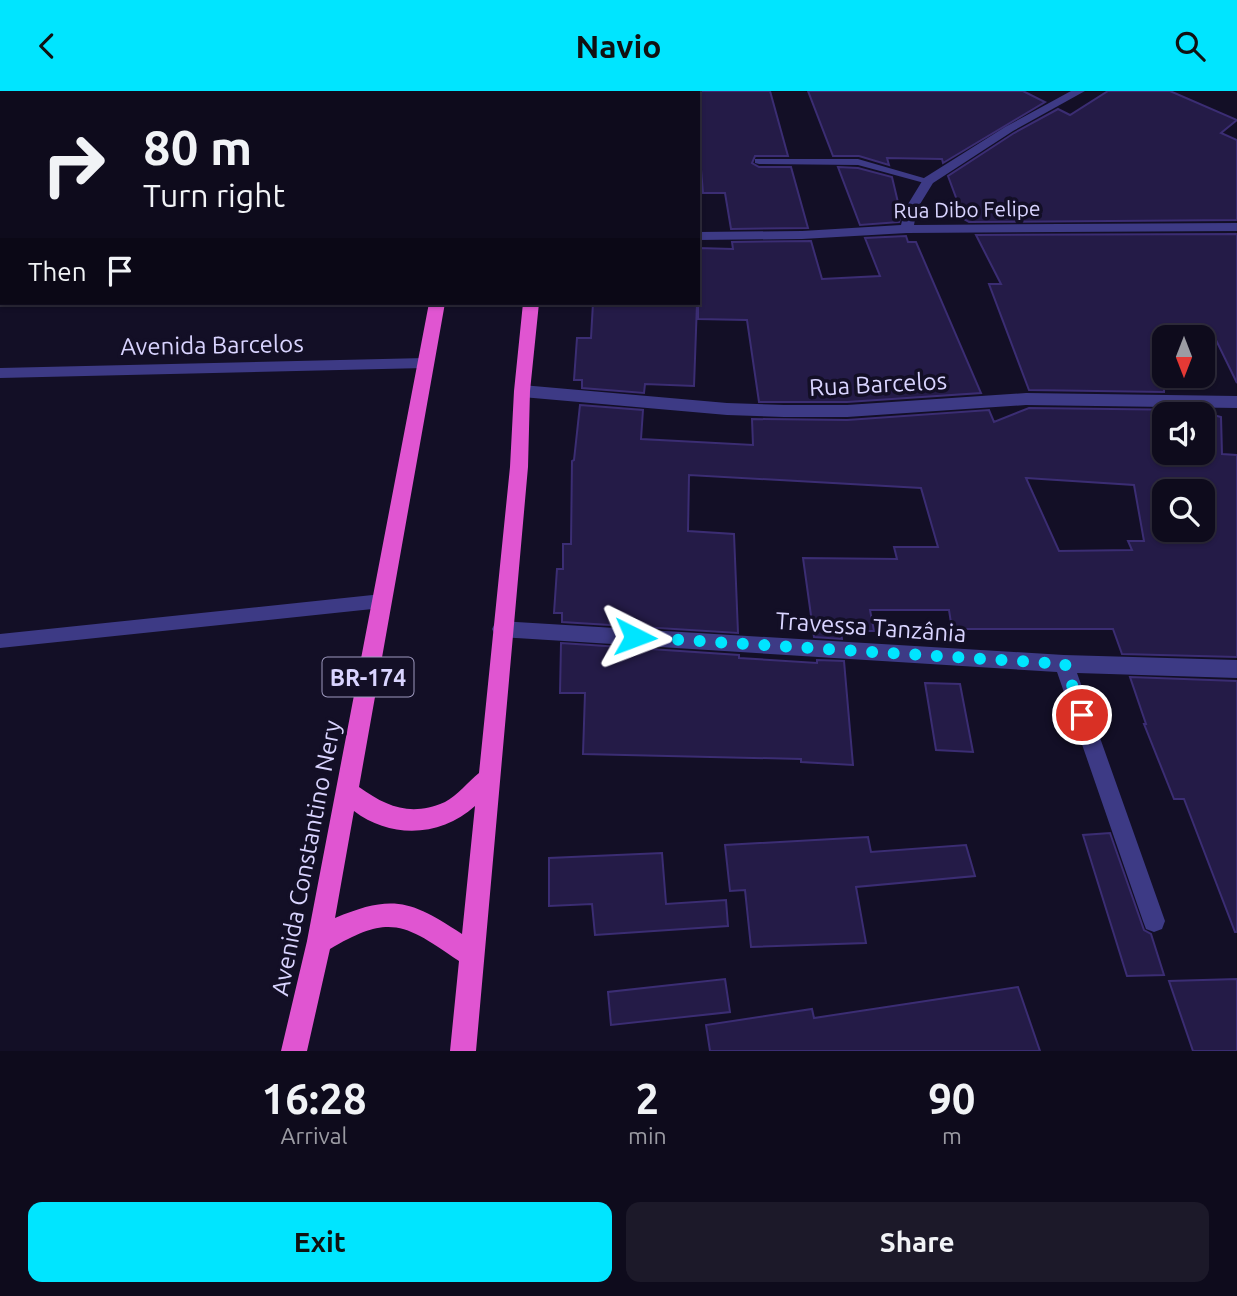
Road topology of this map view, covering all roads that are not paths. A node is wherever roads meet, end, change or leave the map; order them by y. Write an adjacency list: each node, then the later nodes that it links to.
1 (1079, 91): 3 (street)
2 (759, 161): 3 (lane)
3 (928, 181): 5 (street)
4 (1237, 227): 5 (street, Rua Dibo Felipe)
5 (907, 229): 6 (street, Rua Dibo Felipe)
6 (700, 236)
7 (437, 305): 9 (highway, Avenida Constantino Nery / BR-174)
8 (531, 305): 11 (highway)
9 (425, 363): 10 (street, Avenida Barcelos); 13 (highway, Avenida Constantino Nery / BR-174)
10 (0, 373)
11 (522, 391): 12 (street, Rua Barcelos); 14 (highway)
12 (1237, 402)
13 (382, 601): 15 (lane); 19 (highway, Avenida Constantino Nery / BR-174)
14 (501, 629): 16 (street, Travessa Tanzânia); 18 (highway)
15 (0, 641)
16 (1065, 664): 17 (street, Travessa Tanzânia); 20 (street)
17 (1237, 670)
18 (488, 779): 19 (highway); 22 (highway)
19 (346, 791): 21 (highway, Avenida Constantino Nery / BR-174)
20 (1154, 921)
21 (319, 941): 22 (highway); 23 (highway, Avenida Constantino Nery / BR-174)
22 (472, 955): 24 (highway)
23 (294, 1051)
24 (463, 1051)

